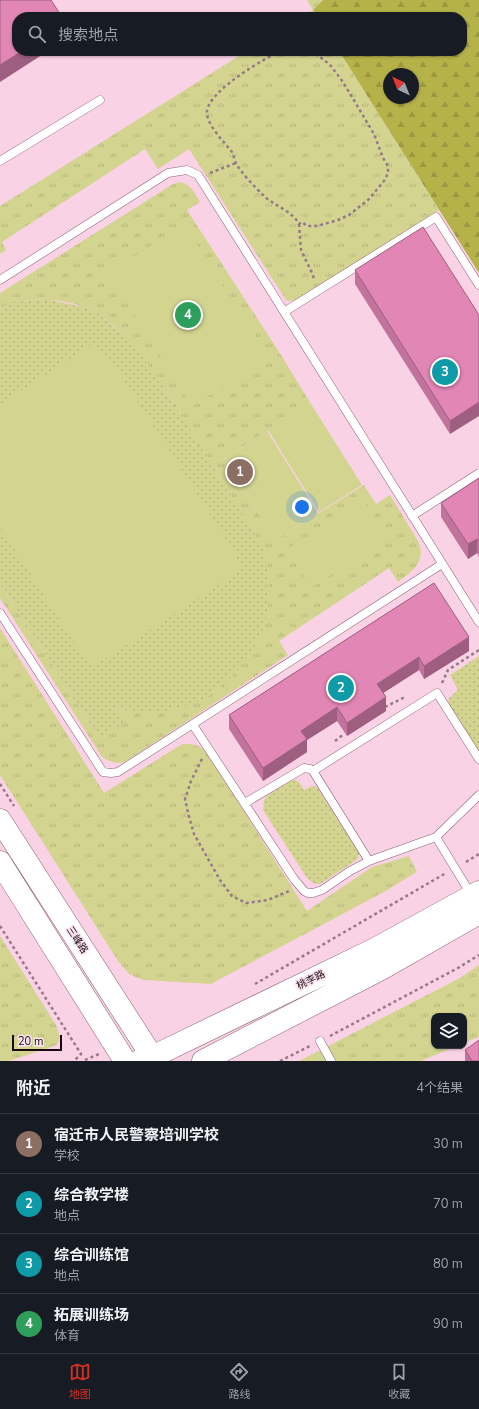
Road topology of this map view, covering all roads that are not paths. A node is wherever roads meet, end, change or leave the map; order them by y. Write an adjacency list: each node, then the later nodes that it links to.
1 (100, 100): 2 (lane)
2 (0, 161)
3 (0, 280): 5 (lane)
4 (479, 285): 5 (lane)
5 (284, 312): 7 (lane)
6 (479, 473): 7 (lane)
7 (412, 516): 8 (lane)
8 (442, 564): 10 (lane); 11 (lane)
9 (0, 612): 11 (lane)
10 (479, 622)
11 (193, 725): 15 (lane)
12 (479, 759): 13 (lane)
13 (313, 771): 15 (lane); 18 (lane)
14 (479, 795): 17 (lane)
15 (245, 803): 18 (lane)
16 (0, 820): 23 (main road, 三峰路)
17 (436, 836): 18 (lane); 20 (lane)
18 (369, 861)
19 (0, 862): 22 (main road)
20 (476, 901): 23 (main road, 桃李路); 24 (main road)
21 (320, 1041): 25 (lane)
22 (121, 1054)
23 (148, 1060)
24 (203, 1061)
25 (331, 1061)

